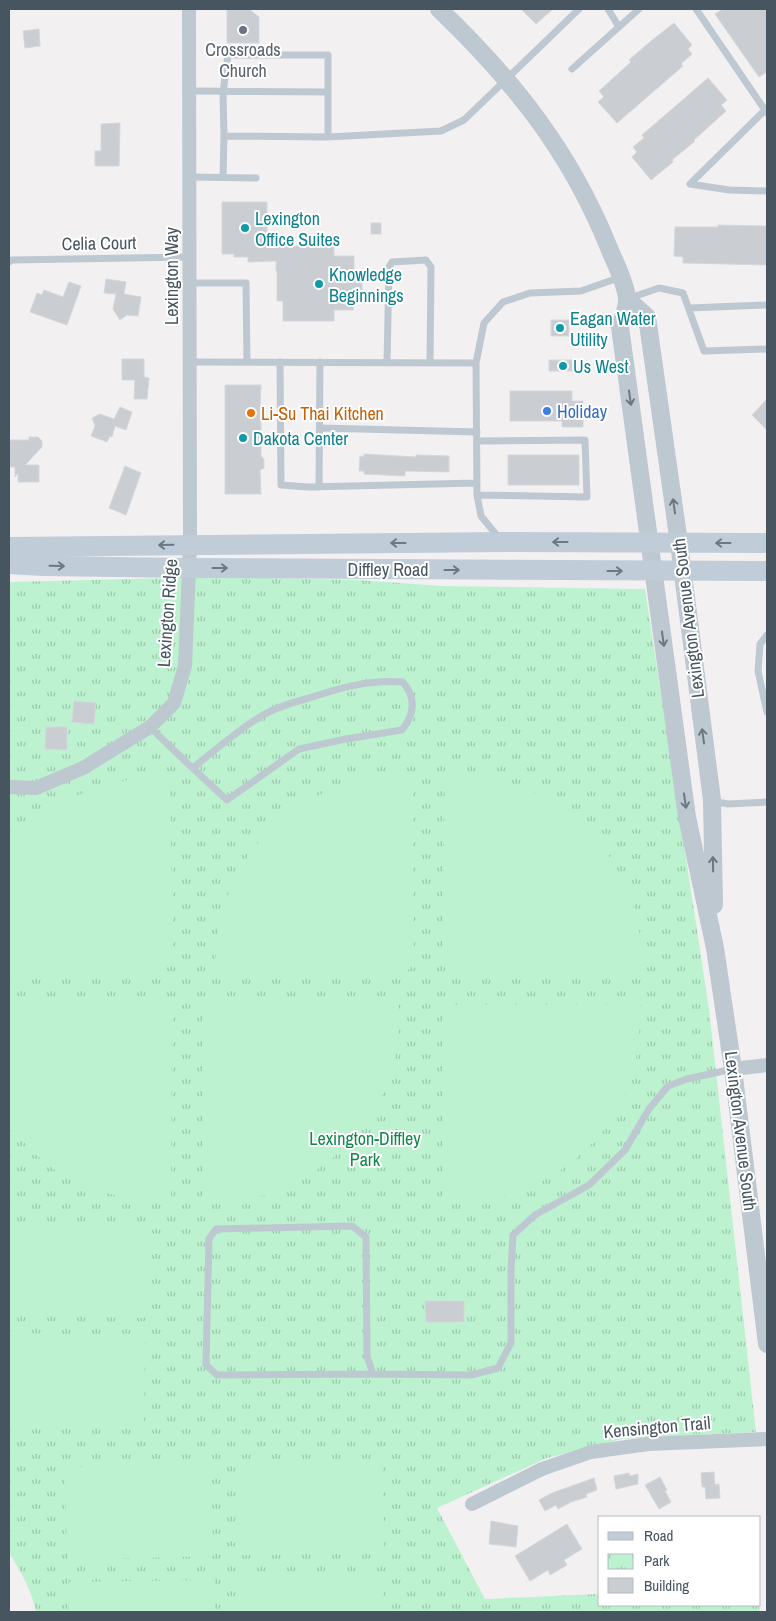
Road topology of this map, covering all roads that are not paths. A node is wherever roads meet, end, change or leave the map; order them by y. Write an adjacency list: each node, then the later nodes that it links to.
1 (189, 9): 10 (street, Lexington Way)
2 (439, 9): 9 (street, Lexington Avenue South)
3 (579, 9): 9 (lane)
4 (608, 9): 7 (lane)
5 (638, 9): 7 (lane)
6 (696, 9): 13 (lane)
7 (619, 27): 8 (lane)
8 (572, 69)
9 (506, 78): 15 (lane); 22 (street, Lexington Avenue South)
10 (189, 91): 11 (lane); 16 (street, Lexington Way)
11 (223, 92): 12 (lane); 12 (lane); 14 (lane)
12 (328, 92): 15 (lane)
13 (766, 112): 19 (lane)
14 (224, 136): 15 (lane); 17 (lane)
15 (328, 137)
16 (190, 177): 17 (lane); 20 (street, Lexington Way)
17 (223, 177): 18 (lane)
18 (256, 178)
19 (767, 191)
20 (190, 256): 21 (lane, Celia Court); 23 (street, Lexington Way)
21 (9, 262)
22 (621, 277): 24 (street, Lexington Avenue South); 34 (lane)
23 (190, 283): 28 (street, Lexington Way); 29 (lane)
24 (627, 299): 26 (lane); 42 (street, Lexington Avenue South, one-way to 42); 43 (street, Lexington Avenue South, one-way to 24)
25 (767, 304): 26 (lane)
26 (688, 308): 27 (lane)
27 (767, 350)
28 (190, 362): 29 (lane); 45 (street, Lexington Way)
29 (247, 362): 30 (lane)
30 (280, 362): 31 (lane); 39 (lane)
31 (320, 362): 32 (lane); 35 (lane)
32 (387, 362): 33 (lane); 33 (lane)
33 (430, 362): 34 (lane)
34 (476, 363): 36 (lane)
35 (320, 428): 36 (lane); 39 (lane)
36 (477, 432): 37 (lane)
37 (477, 441): 38 (lane); 40 (lane)
38 (477, 483): 39 (lane); 40 (lane)
39 (319, 487)
40 (477, 495): 41 (lane)
41 (503, 542): 42 (main road, Diffley Road, one-way to 41); 45 (main road, Diffley Road, one-way to 45)
42 (651, 543): 43 (main road, Diffley Road); 49 (street, Lexington Avenue South)
43 (679, 543): 44 (main road, Diffley Road, one-way to 43); 50 (street, Lexington Avenue South)
44 (767, 543)
45 (190, 544): 46 (main road, Diffley Road, one-way to 46); 48 (street, Lexington Ridge)
46 (9, 547)
47 (9, 564): 48 (main road, Diffley Road, one-way to 48)
48 (189, 568): 49 (main road, Diffley Road, one-way to 49); 54 (street, Lexington Ridge)
49 (654, 571): 50 (main road, Diffley Road); 59 (street, Lexington Avenue South, one-way to 59)
50 (683, 571): 51 (main road, Diffley Road); 57 (street, Lexington Avenue South, one-way to 50)
51 (767, 571)
52 (767, 635): 53 (lane)
53 (767, 712)
54 (150, 727): 55 (lane); 56 (street, Lexington Ridge)
55 (193, 768): 55 (lane)
56 (9, 787)
57 (712, 800): 58 (lane); 59 (street, Lexington Avenue South, one-way to 57)
58 (767, 802)
59 (715, 948): 61 (street, Lexington Avenue South)
60 (767, 1065): 61 (street)
61 (733, 1069): 62 (street, Lexington Avenue South); 63 (lane)
62 (767, 1344)
63 (373, 1374): 63 (lane)
64 (767, 1439): 65 (street, Kensington Trail)
65 (472, 1504)

